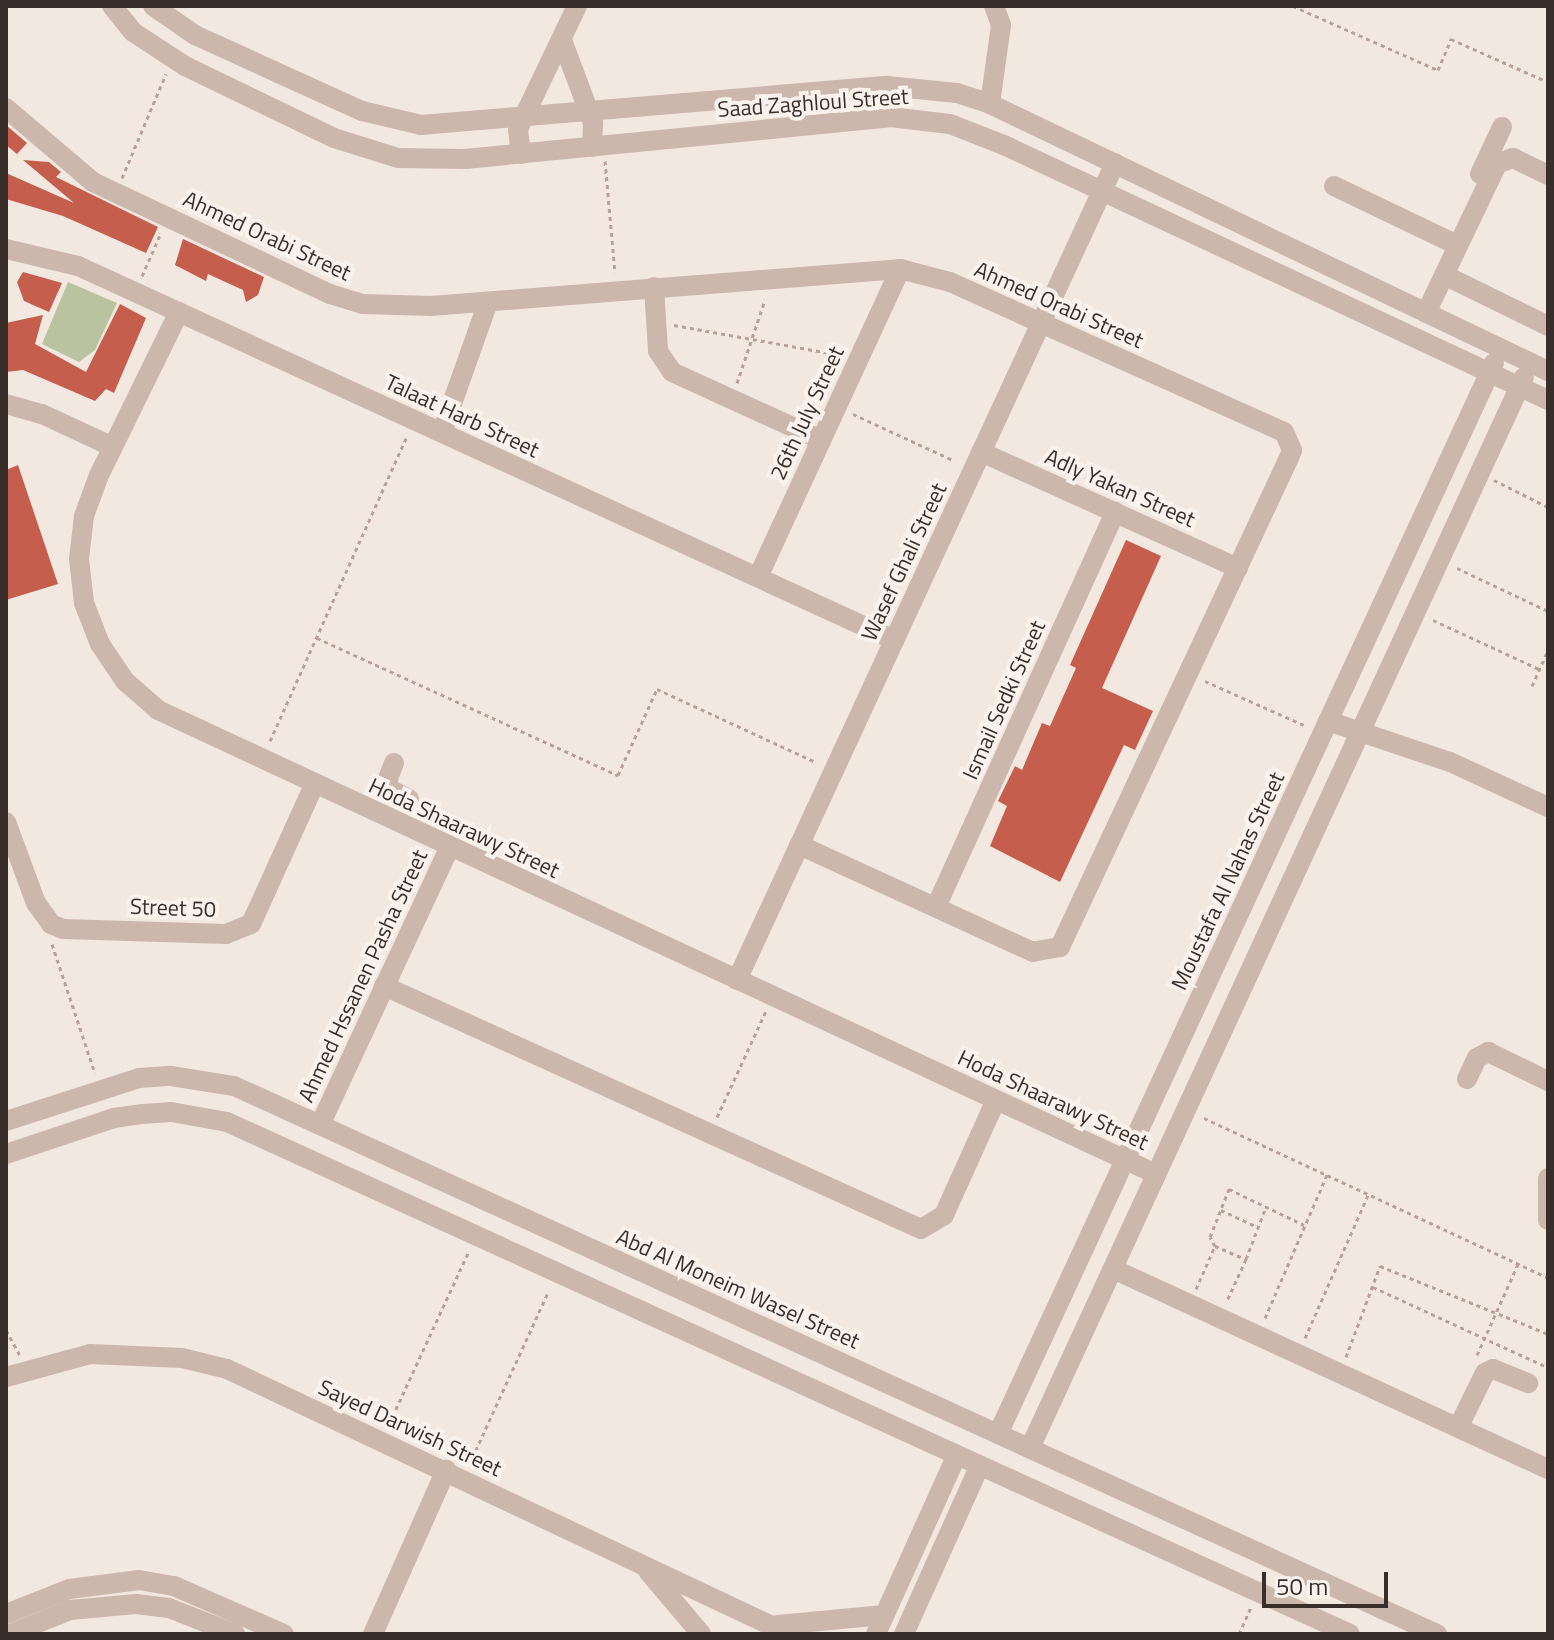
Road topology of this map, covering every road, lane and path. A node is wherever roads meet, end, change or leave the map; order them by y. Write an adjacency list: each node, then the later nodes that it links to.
1 (112, 6): 7 (street, Saad Zaghloul Street)
2 (153, 6): 12 (street, Saad Zaghloul Street)
3 (577, 6): 6 (street)
4 (1293, 6): 8 (path)
5 (998, 8): 9 (street)
6 (562, 40): 11 (street); 12 (street)
7 (172, 60): 15 (street, Saad Zaghloul Street); 20 (path)
8 (1548, 82)
9 (990, 104): 11 (street, Saad Zaghloul Street); 16 (street, Saad Zaghloul Street)
10 (6, 108): 20 (street, Ahmed Orabi Street)
11 (588, 112): 12 (street, Saad Zaghloul Street); 14 (street)
12 (523, 118): 15 (street)
13 (1502, 127): 22 (street)
14 (598, 146): 15 (street, Saad Zaghloul Street); 19 (street, Saad Zaghloul Street); 28 (path)
15 (521, 154)
16 (1115, 163): 19 (street, Wasef Ghali Street); 31 (street, Saad Zaghloul Street)
17 (1548, 175): 25 (street)
18 (1334, 186): 22 (street)
19 (1102, 191): 34 (street, Wasef Ghali Street); 40 (street, Saad Zaghloul Street)
20 (115, 193): 21 (street, Ahmed Orabi Street)
21 (168, 217): 29 (path); 30 (street, Ahmed Orabi Street)
22 (1449, 241): 31 (street)
23 (6, 249): 29 (street, Talaat Harb Street)
24 (900, 269): 26 (street, Ahmed Orabi Street); 34 (street, Ahmed Orabi Street); 38 (street, 26th July Street)
25 (1444, 275): 31 (street); 35 (street)
26 (773, 277): 27 (street, Ahmed Orabi Street); 36 (path)
27 (654, 287): 28 (street, Ahmed Orabi Street); 33 (street)
28 (617, 291): 30 (street, Ahmed Orabi Street)
29 (134, 292): 32 (street, Talaat Harb Street)
30 (488, 302): 47 (street)
31 (1422, 311): 37 (street, Saad Zaghloul Street)
32 (179, 312): 46 (street, Talaat Harb Street); 49 (street, Hoda Shaarawy Street)
33 (655, 322): 36 (path); 43 (street)
34 (1041, 324): 50 (street, Wasef Ghali Street); 55 (street, Ahmed Orabi Street)
35 (1548, 326)
36 (752, 339): 38 (path); 43 (path)
37 (1501, 348): 39 (street, Saad Zaghloul Street); 40 (street, Moustafa Al Nahas Street)
38 (859, 359): 45 (street, 26th July Street)
39 (1539, 366): 41 (street)
40 (1490, 373): 41 (street, Saad Zaghloul Street); 65 (street, Moustafa Al Nahas Street)
41 (1519, 387): 42 (street, Saad Zaghloul Street); 51 (street)
42 (1548, 400)
43 (731, 401): 48 (street)
44 (6, 404): 49 (street)
45 (837, 407): 48 (street, 26th July Street); 50 (path)
46 (414, 420): 47 (street, Talaat Harb Street); 59 (path)
47 (442, 432): 56 (street, Talaat Harb Street)
48 (821, 440): 56 (street, 26th July Street)
49 (113, 447): 67 (street, Hoda Shaarawy Street)
50 (977, 461): 53 (street, Adly Yakan Street); 60 (street, Wasef Ghali Street)
51 (1479, 473): 52 (path); 54 (street)
52 (1548, 507)
53 (1115, 512): 55 (street, Adly Yakan Street); 76 (street, Ismail Sedki Street)
54 (1439, 560): 57 (path); 58 (street)
55 (1238, 568): 63 (street, Ahmed Orabi Street)
56 (758, 577): 60 (street, Talaat Harb Street)
57 (1548, 611)
58 (1415, 612): 62 (path); 66 (street)
59 (317, 638): 67 (path); 69 (path)
60 (894, 640): 69 (street, Wasef Ghali Street)
61 (1548, 650): 62 (path)
62 (1539, 669): 64 (path)
63 (1189, 674): 65 (path); 76 (street, Ahmed Orabi Street)
64 (1532, 686)
65 (1325, 727): 66 (street); 90 (street, Moustafa Al Nahas Street)
66 (1360, 732): 71 (street); 85 (street)
67 (262, 761): 70 (street, Hoda Shaarawy Street)
68 (394, 763): 72 (street)
69 (834, 770): 74 (street, Wasef Ghali Street)
70 (314, 785): 72 (street, Hoda Shaarawy Street); 77 (street, Street 50)
71 (1548, 807)
72 (384, 817): 75 (street, Hoda Shaarawy Street)
73 (6, 822): 77 (street)
74 (799, 845): 76 (street, Ahmed Orabi Street); 78 (street, Wasef Ghali Street)
75 (449, 848): 78 (street, Hoda Shaarawy Street); 79 (street, Ahmed Hssanen Pasha Street)
76 (936, 907)
77 (51, 924): 83 (path)
78 (737, 980): 80 (street, Hoda Shaarawy Street)
79 (384, 986): 87 (street, Ahmed Hssanen Pasha Street); 88 (street)
80 (772, 997): 84 (street, Hoda Shaarawy Street); 88 (path)
81 (1467, 1079): 82 (street)
82 (1548, 1081)
83 (100, 1087): 86 (street, Abd Al Moneim Wasel Street); 87 (street, Abd Al Moneim Wasel Street)
84 (996, 1100): 88 (street); 90 (street, Hoda Shaarawy Street)
85 (1186, 1109): 91 (street); 92 (path)
86 (6, 1121)
87 (320, 1125): 98 (street, Abd Al Moneim Wasel Street)
88 (708, 1135)
89 (6, 1154): 101 (street)
90 (1125, 1160): 91 (street, Hoda Shaarawy Street); 126 (street, Moustafa Al Nahas Street)
91 (1156, 1174): 106 (street)
92 (1327, 1175): 94 (path); 99 (path)
93 (1548, 1178): 97 (street)
94 (1368, 1195): 105 (path); 117 (path)
95 (1266, 1207): 96 (path); 99 (path); 100 (path)
96 (1221, 1210): 100 (path); 102 (path)
97 (1548, 1220)
98 (533, 1222): 103 (street); 124 (street, Abd Al Moneim Wasel Street)
99 (1305, 1226): 114 (path)
100 (1258, 1227): 104 (path)
101 (476, 1235): 103 (street); 128 (path)
102 (1215, 1246): 104 (path); 110 (path)
103 (518, 1254): 107 (street)
104 (1246, 1259): 112 (path)
105 (1518, 1264): 108 (path); 111 (path)
106 (1113, 1269): 110 (street); 129 (street)
107 (558, 1272): 127 (street); 134 (path)
108 (1548, 1278)
109 (1373, 1287): 111 (path); 116 (path); 120 (path)
110 (1190, 1304): 112 (street)
111 (1494, 1312): 115 (path); 116 (path)
112 (1220, 1317): 114 (street)
113 (6, 1330): 119 (path)
114 (1258, 1334): 117 (street)
115 (1548, 1334)
116 (1481, 1337): 118 (path); 122 (path)
117 (1299, 1353): 120 (street)
118 (1547, 1367)
119 (27, 1368): 121 (street, Sayed Darwish Street); 128 (street, Sayed Darwish Street)
120 (1341, 1372): 125 (street)
121 (6, 1377)
122 (1480, 1380): 123 (street); 125 (street)
123 (1528, 1383)
124 (932, 1404): 126 (street, Abd Al Moneim Wasel Street); 127 (street)
125 (1459, 1426): 132 (street)
126 (998, 1434): 129 (street, Abd Al Moneim Wasel Street)
127 (916, 1436): 130 (street)
128 (382, 1441): 134 (street, Sayed Darwish Street)
129 (1030, 1448): 133 (street, Abd Al Moneim Wasel Street)
130 (957, 1455): 131 (street); 139 (street)
131 (980, 1465): 135 (street); 146 (street)
132 (1548, 1469)
133 (1077, 1470): 135 (street); 149 (street, Abd Al Moneim Wasel Street)
134 (454, 1474): 136 (street, Sayed Darwish Street); 144 (street)
135 (1062, 1503): 137 (street)
136 (637, 1560): 140 (street, Sayed Darwish Street); 145 (street)
137 (1258, 1592): 147 (path); 148 (street)
138 (6, 1614): 143 (street)
139 (880, 1625): 140 (street, Sayed Darwish Street)
140 (784, 1630)
141 (18, 1633): 142 (street)
142 (235, 1634)
143 (284, 1634)
144 (373, 1634)
145 (701, 1634)
146 (904, 1634)
147 (1239, 1634)
148 (1350, 1634)
149 (1437, 1634)

